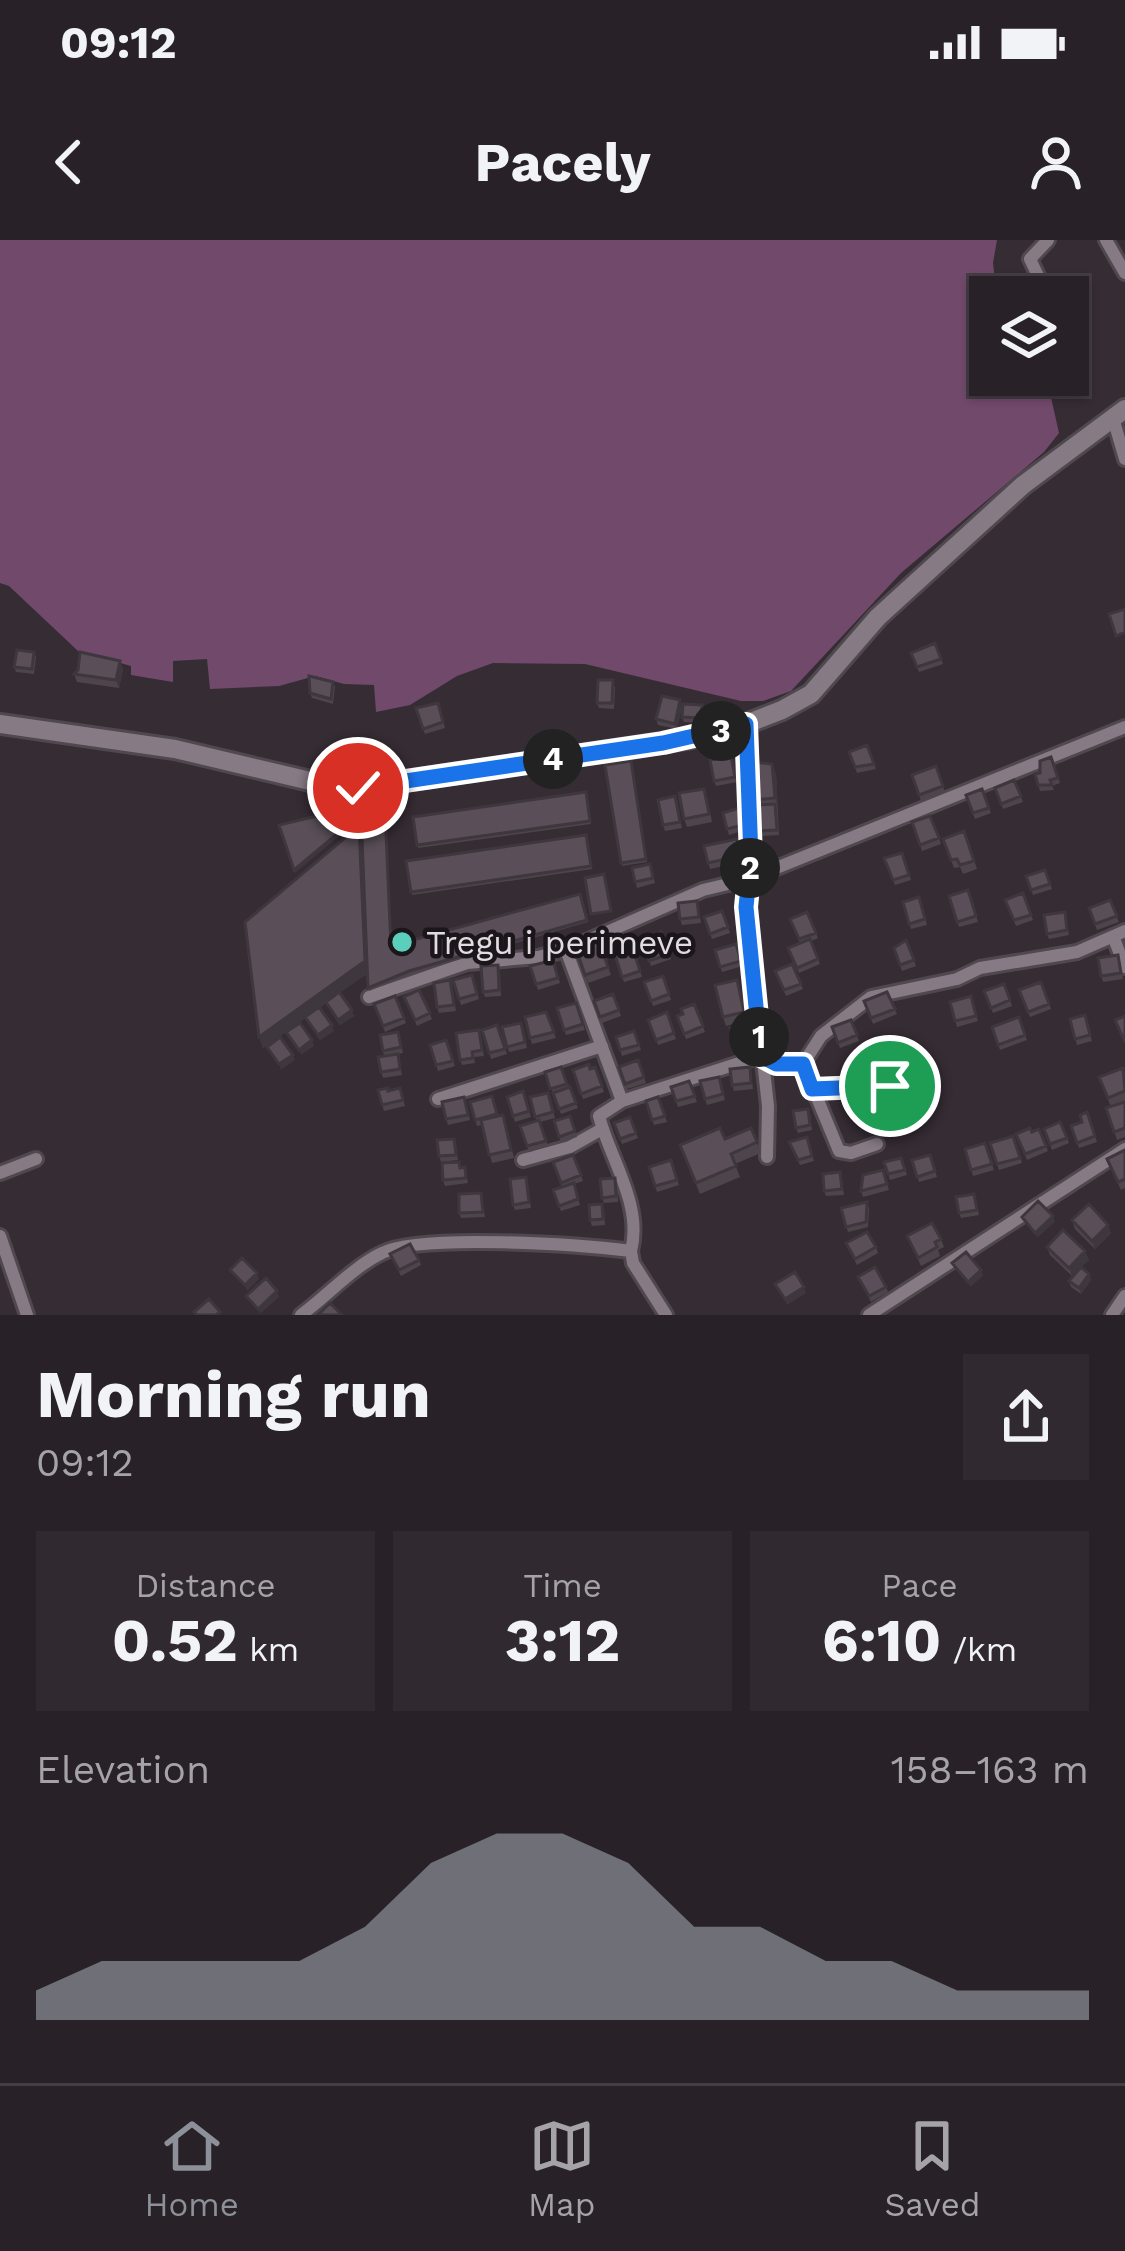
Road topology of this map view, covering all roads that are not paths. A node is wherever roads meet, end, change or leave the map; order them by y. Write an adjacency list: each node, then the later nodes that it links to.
1 (1048, 240): 4 (street)
2 (1106, 240): 3 (street)
3 (1125, 272)
4 (1038, 276)
5 (1119, 414): 6 (street); 8 (main road)
6 (1125, 459)
7 (0, 724): 8 (main road)
8 (746, 724): 10 (street)
9 (1125, 727): 10 (street)
10 (749, 879): 12 (street); 16 (street)
11 (1119, 934): 13 (street); 17 (street)
12 (566, 950): 14 (street); 15 (street)
13 (1125, 967)
14 (368, 997)
15 (602, 1046): 20 (street); 21 (street)
16 (761, 1056): 17 (street); 21 (street); 25 (street)
17 (803, 1064): 19 (street)
18 (890, 1086): 19 (street)
19 (812, 1089): 23 (street)
20 (438, 1099)
21 (622, 1101): 22 (street)
22 (602, 1129): 27 (street); 30 (street)
23 (877, 1144)
24 (1125, 1149): 35 (street)
25 (767, 1156)
26 (36, 1159): 28 (street)
27 (523, 1160)
28 (0, 1173)
29 (0, 1236): 32 (street)
30 (631, 1251): 33 (street); 34 (street)
31 (1125, 1296): 36 (street)
32 (27, 1315)
33 (301, 1315)
34 (666, 1315)
35 (869, 1315)
36 (1112, 1315)

